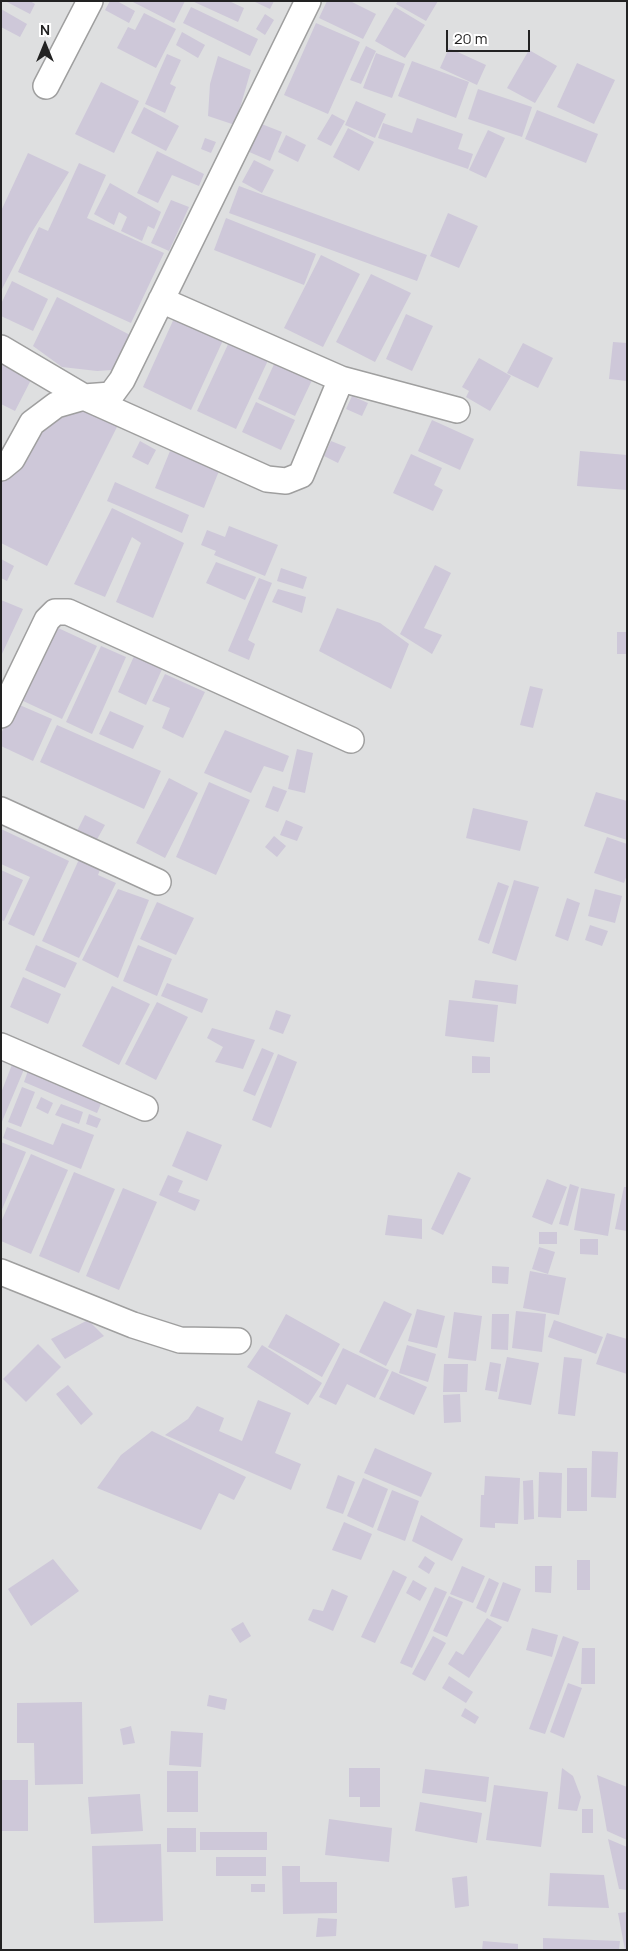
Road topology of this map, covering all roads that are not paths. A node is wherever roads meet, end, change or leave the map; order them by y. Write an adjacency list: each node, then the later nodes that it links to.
1 (90, 1): 3 (street)
2 (308, 1): 4 (street)
3 (46, 86)
4 (161, 300): 6 (street); 7 (street)
5 (1, 348): 7 (street)
6 (342, 379): 7 (street); 8 (street)
7 (84, 396): 9 (street)
8 (457, 410)
9 (1, 468)
10 (1, 715): 11 (street)
11 (351, 740)
12 (1, 810): 13 (street)
13 (158, 882)
14 (1, 1046): 15 (street)
15 (145, 1108)
16 (1, 1272): 17 (street)
17 (238, 1341)

